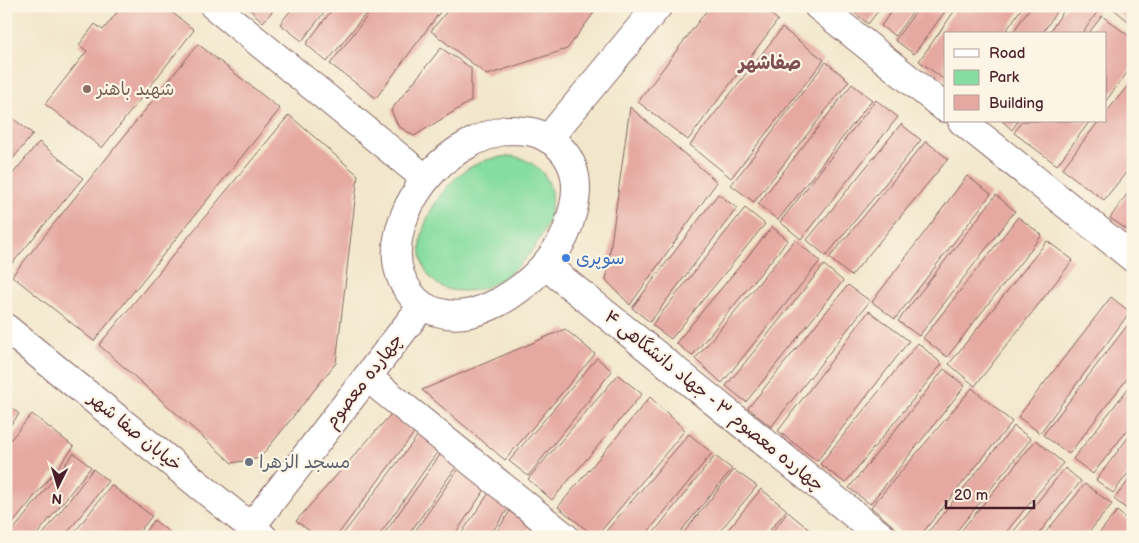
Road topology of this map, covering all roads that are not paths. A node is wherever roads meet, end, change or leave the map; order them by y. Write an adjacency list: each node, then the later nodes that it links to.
1 (214, 6): 7 (street)
2 (658, 6): 6 (street)
3 (818, 6): 4 (street)
4 (944, 107)
5 (963, 122): 8 (street)
6 (548, 139): 7 (street); 9 (street)
7 (426, 178): 10 (street)
8 (1133, 258)
9 (545, 265): 10 (street); 15 (street, چهارده معصوم ۳ - جهاد دانشگاهی ۴)
10 (422, 306): 12 (street, چهارده معصوم)
11 (6, 328): 13 (street, خیابان صفا شهر)
12 (367, 377): 13 (street, چهارده معصوم); 14 (street)
13 (257, 532)
14 (565, 537)
15 (882, 537)

